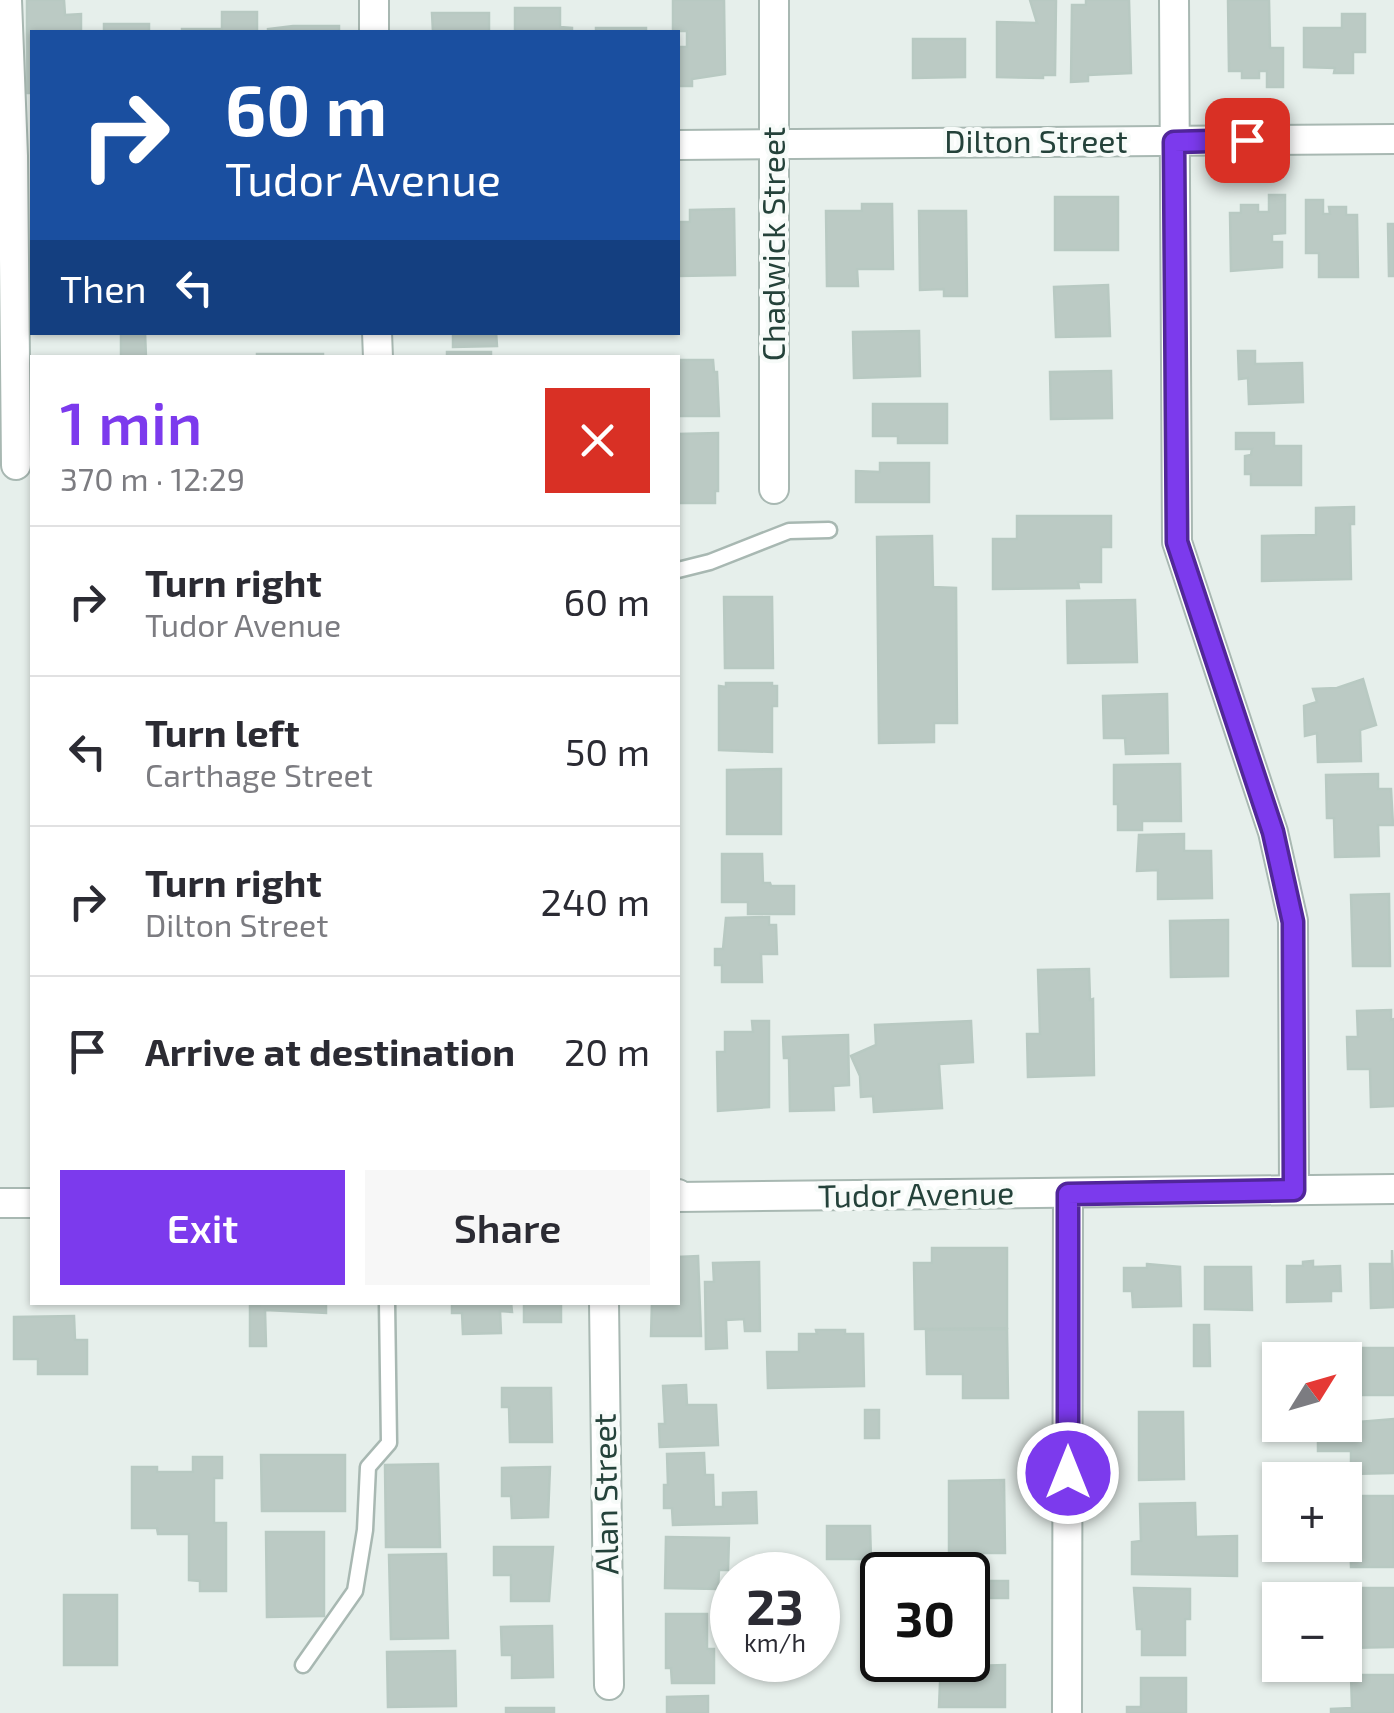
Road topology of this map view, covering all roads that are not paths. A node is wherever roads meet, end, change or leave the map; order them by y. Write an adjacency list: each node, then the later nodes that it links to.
1 (7, 0): 10 (street)
2 (374, 0): 5 (street)
3 (774, 0): 8 (street, Chadwick Street)
4 (1174, 0): 7 (street)
5 (374, 30)
6 (1394, 139): 7 (street, Dilton Street)
7 (1174, 142): 8 (street, Dilton Street); 16 (street)
8 (774, 144): 9 (street, Dilton Street); 12 (street, Chadwick Street)
9 (680, 145)
10 (15, 156): 11 (street)
11 (16, 466)
12 (774, 489)
13 (829, 530): 14 (lane)
14 (680, 570)
15 (1394, 1189): 16 (street, Tudor Avenue)
16 (1294, 1190): 17 (street, Tudor Avenue)
17 (1068, 1194): 18 (street, Tudor Avenue); 25 (street)
18 (680, 1196)
19 (0, 1203): 20 (street)
20 (30, 1203)
21 (387, 1305): 23 (lane)
22 (604, 1305): 24 (street, Alan Street)
23 (303, 1665)
24 (609, 1686)
25 (1067, 1713)

